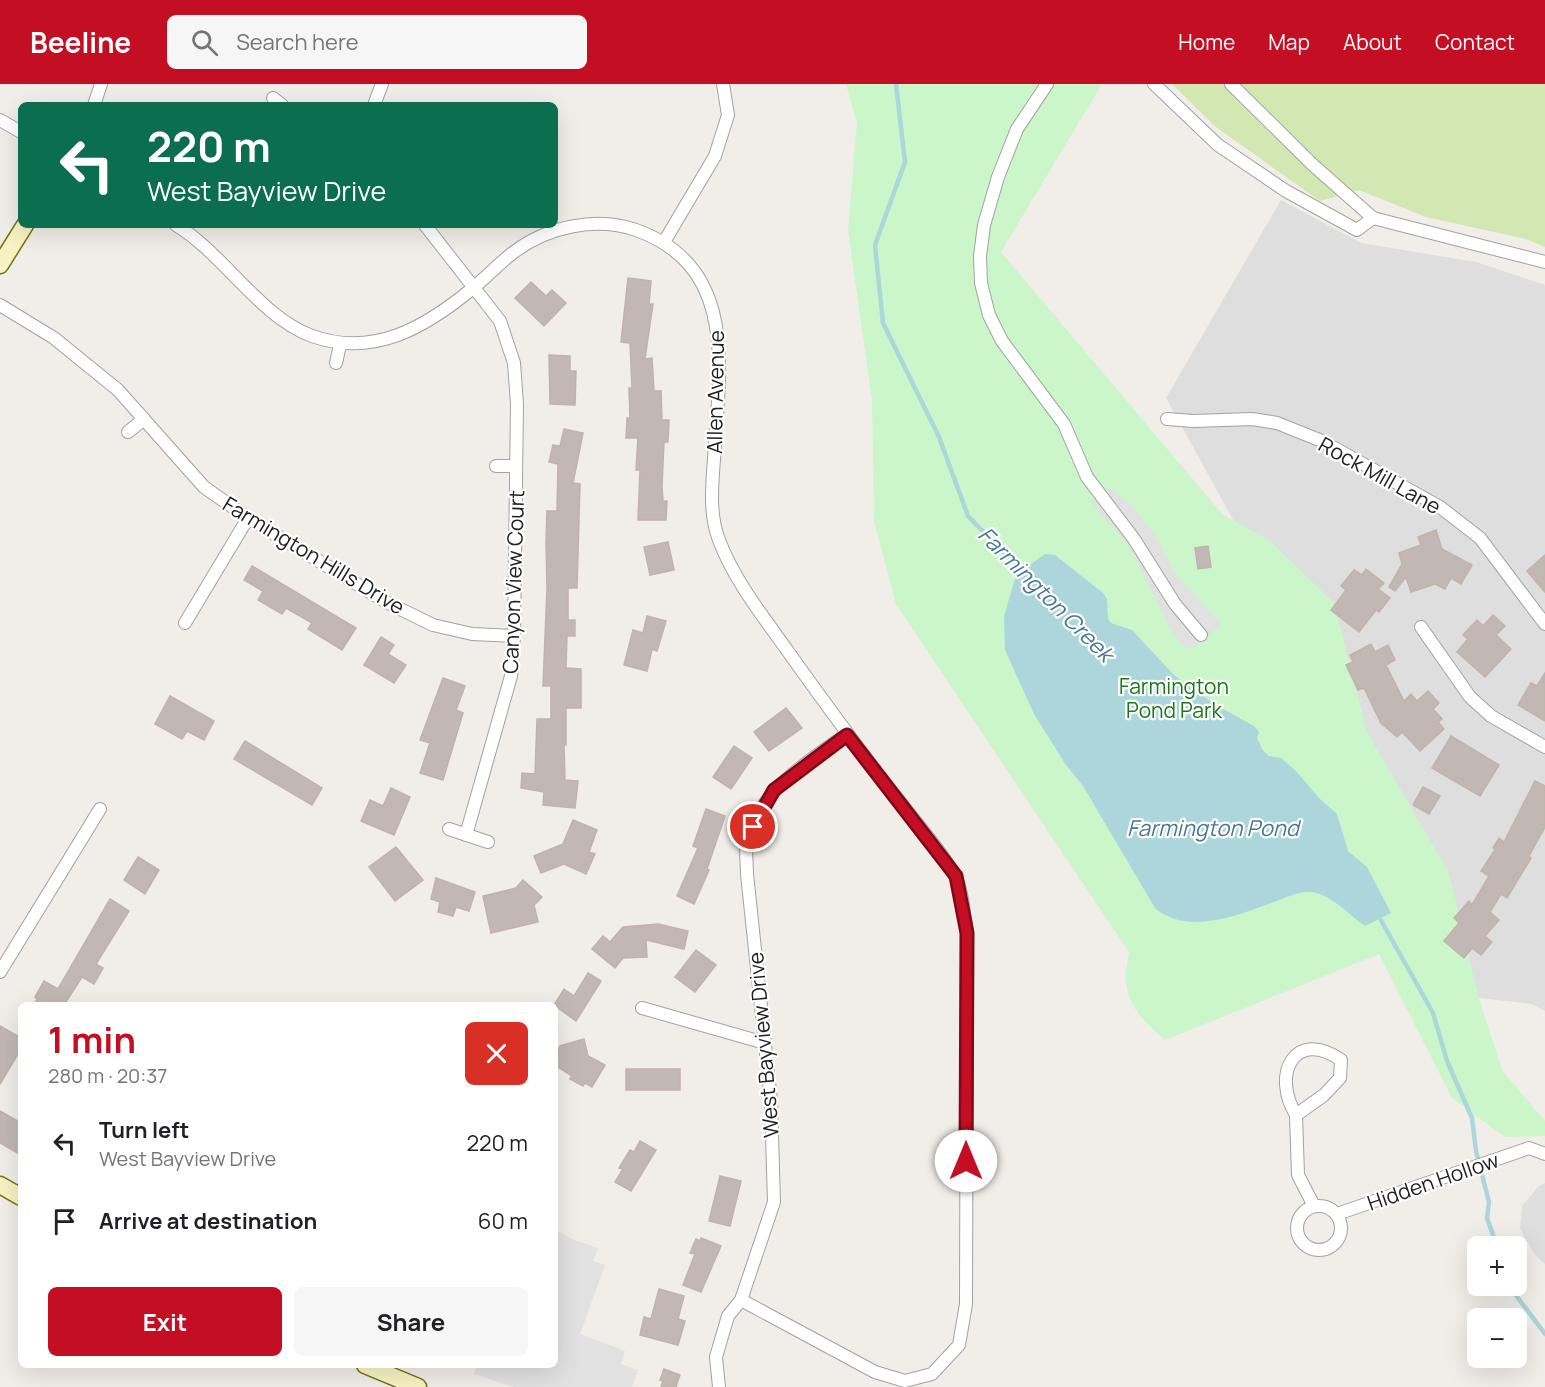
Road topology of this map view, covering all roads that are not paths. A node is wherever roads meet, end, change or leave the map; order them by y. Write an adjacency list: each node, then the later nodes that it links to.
1 (101, 84): 7 (street)
2 (382, 84): 8 (street)
3 (723, 84): 15 (street)
4 (1047, 84): 31 (street)
5 (1154, 84): 11 (street)
6 (1230, 84): 11 (street)
7 (95, 102)
8 (375, 102)
9 (0, 120): 10 (street)
10 (18, 130)
11 (1373, 219): 16 (street)
12 (23, 228): 17 (street)
13 (180, 228): 20 (street)
14 (427, 228): 18 (street, Canyon View Court)
15 (664, 242): 18 (street, Allen Avenue); 33 (street, Allen Avenue)
16 (1545, 262)
17 (0, 265)
18 (474, 288): 20 (street, Allen Avenue); 26 (street, Canyon View Court)
19 (0, 305): 22 (street, Farmington Hills Drive)
20 (340, 345): 21 (street)
21 (336, 363)
22 (144, 419): 24 (street); 27 (street, Farmington Hills Drive)
23 (1167, 419): 29 (street, Rock Mill Lane)
24 (128, 432)
25 (496, 466): 26 (street, Canyon View Court)
26 (516, 466): 32 (street, Canyon View Court)
27 (248, 518): 28 (street); 32 (street, Farmington Hills Drive)
28 (184, 623)
29 (1545, 624)
30 (1421, 627): 34 (street)
31 (1201, 635)
32 (514, 636): 37 (street, Canyon View Court)
33 (847, 735): 41 (street, West Bayview Drive); 48 (street, Allen Avenue)
34 (1545, 747)
35 (100, 809): 39 (street)
36 (449, 829): 37 (street)
37 (466, 835): 38 (street)
38 (488, 842)
39 (0, 972)
40 (642, 1008): 41 (street)
41 (765, 1043): 48 (street, West Bayview Drive)
42 (1296, 1115): 42 (street); 46 (street)
43 (1545, 1154): 47 (street, Hidden Hollow)
44 (0, 1185): 45 (street)
45 (18, 1195)
46 (1314, 1206): 47 (street); 47 (street)
47 (1337, 1214)
48 (741, 1300): 51 (street, West Bayview Drive)
49 (372, 1368): 50 (street)
50 (418, 1387)
51 (719, 1387)

